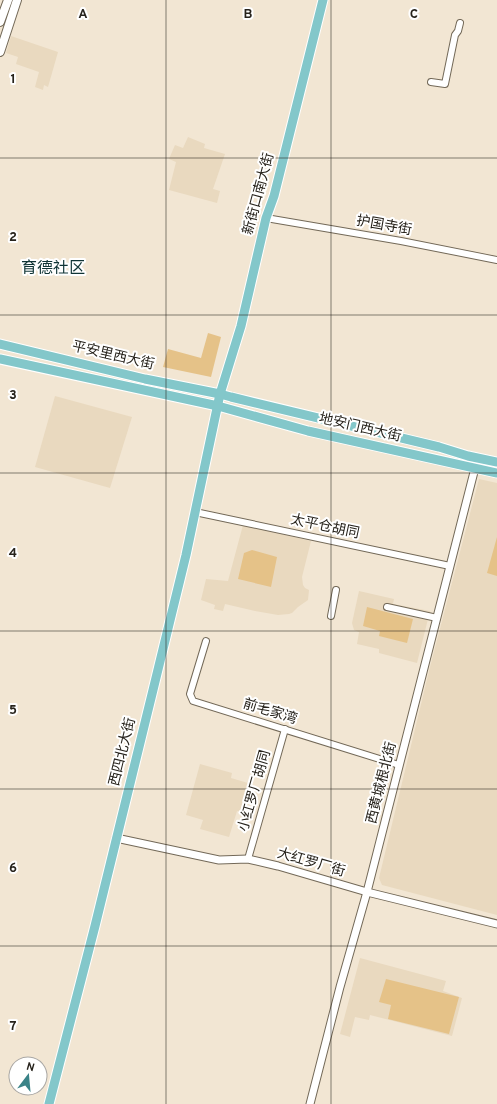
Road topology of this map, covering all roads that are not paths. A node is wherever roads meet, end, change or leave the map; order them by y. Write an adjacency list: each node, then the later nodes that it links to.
1 (8, 0): 4 (main road)
2 (17, 0): 6 (main road)
3 (323, 0): 8 (main road, 新街口南大街)
4 (0, 22)
5 (460, 23): 7 (street)
6 (0, 52)
7 (431, 82)
8 (266, 218): 9 (street, 护国寺街); 12 (main road, 新街口南大街)
9 (497, 260)
10 (0, 344): 12 (main road, 平安里西大街)
11 (0, 359): 13 (main road, 平安里西大街)
12 (220, 394): 13 (main road, 新街口南大街); 14 (main road, 地安门西大街)
13 (218, 406): 16 (main road, 地安门西大街); 18 (main road, 西四北大街)
14 (468, 456): 15 (main road, 地安门西大街); 16 (street)
15 (497, 462)
16 (475, 468): 17 (main road, 地安门西大街); 19 (street, 西黄城根北街)
17 (497, 473)
18 (195, 512): 19 (street, 太平仓胡同); 27 (main road, 西四北大街)
19 (450, 566): 23 (street, 西黄城根北街)
20 (336, 590): 22 (street)
21 (387, 607): 23 (street)
22 (331, 616)
23 (437, 618): 26 (street, 西黄城根北街)
24 (206, 641): 25 (street, 前毛家湾)
25 (285, 730): 26 (street, 前毛家湾); 28 (street, 小红罗厂胡同)
26 (400, 765): 29 (street, 西黄城根北街)
27 (116, 838): 28 (street, 大红罗厂街); 31 (main road, 西四北大街)
28 (248, 859): 29 (street, 大红罗厂街)
29 (368, 892): 30 (street, 大红罗厂街); 32 (street, 西黄城根北街)
30 (497, 924)
31 (49, 1104)
32 (310, 1104)

